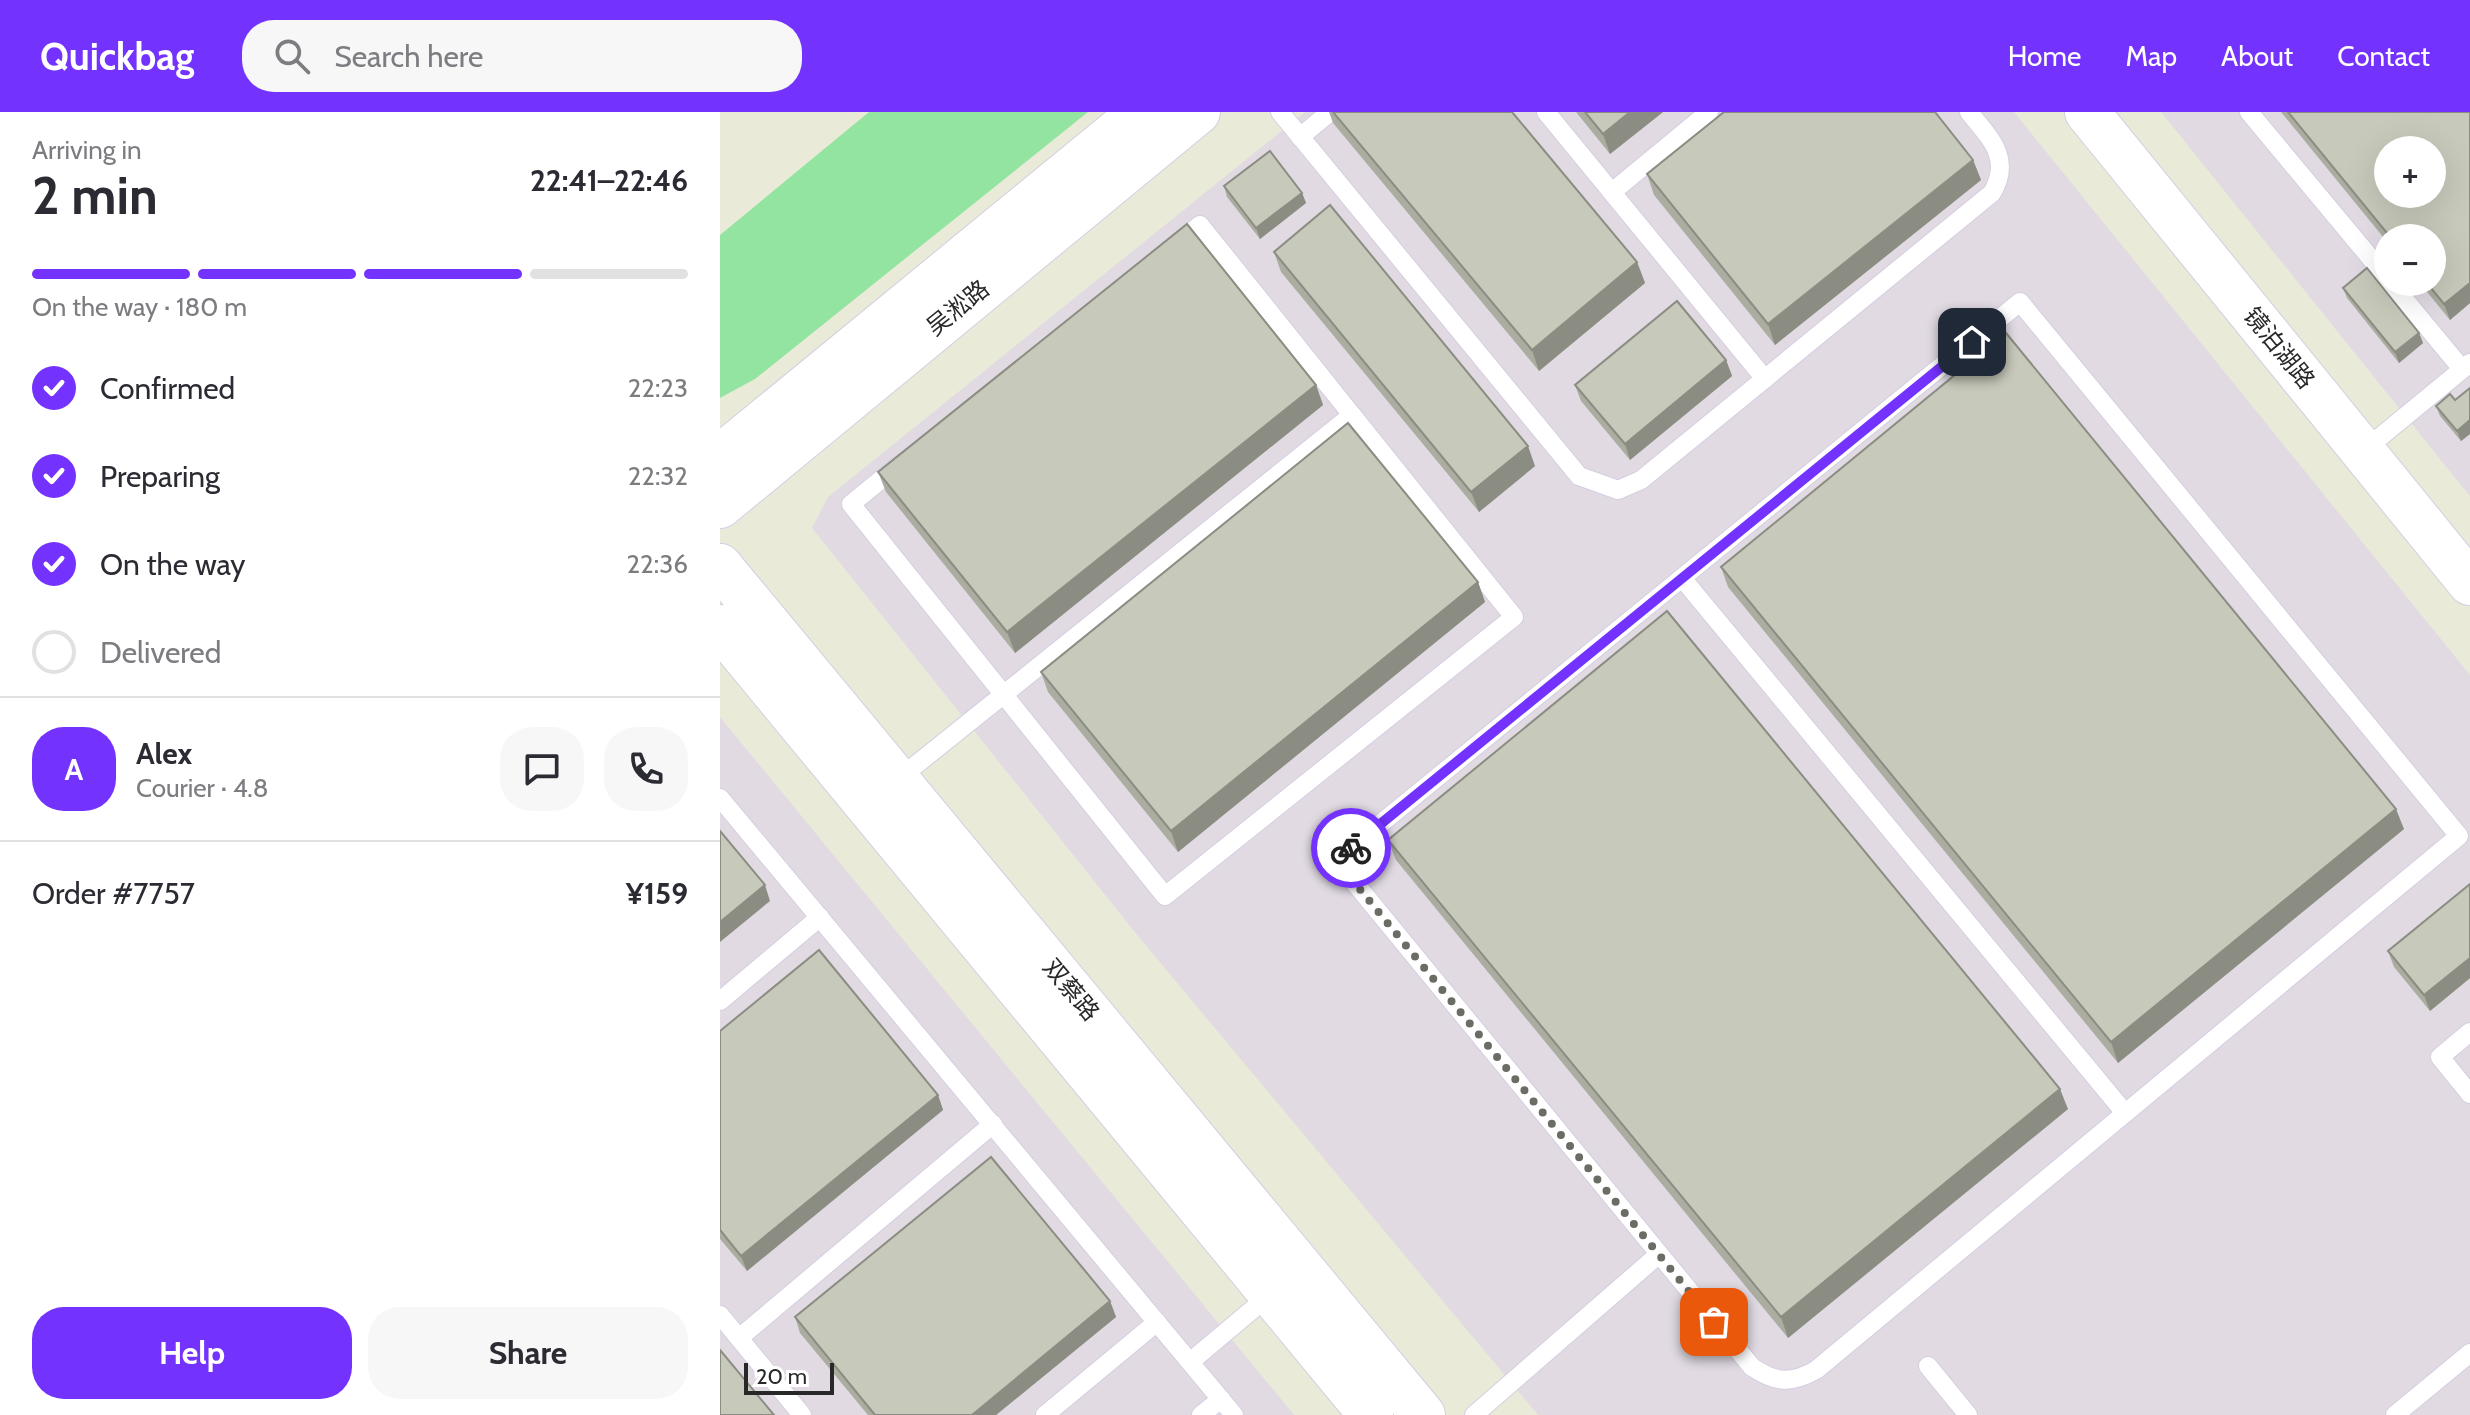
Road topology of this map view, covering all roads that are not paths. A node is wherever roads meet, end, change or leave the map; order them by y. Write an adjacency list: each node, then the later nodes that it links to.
1 (1141, 112): 20 (street, 吴淞路)
2 (1198, 112): 21 (street, 吴淞路)
3 (1280, 112): 10 (lane)
4 (1330, 112): 10 (lane)
5 (1546, 112): 11 (lane)
6 (1709, 112): 11 (lane)
7 (1969, 112): 16 (lane)
8 (2087, 112): 18 (street, 镜泊湖路)
9 (2249, 112): 13 (lane)
10 (1300, 137): 16 (lane)
11 (1612, 192): 16 (lane)
12 (1162, 255): 17 (lane)
13 (2374, 263)
14 (2403, 296): 15 (lane)
15 (2466, 366): 18 (lane)
16 (1765, 379)
17 (1352, 415): 26 (lane); 26 (lane)
18 (2363, 451): 24 (street, 镜泊湖路)
19 (913, 454): 26 (lane)
20 (720, 457)
21 (720, 506)
22 (720, 566): 27 (street, 双蔡路)
23 (1682, 578): 33 (lane); 33 (lane); 35 (lane)
24 (2470, 583)
25 (720, 627): 36 (street, 双蔡路)
26 (1005, 693): 27 (lane)
27 (897, 780): 49 (street, 双蔡路)
28 (720, 798): 29 (lane)
29 (820, 917): 30 (lane); 34 (lane)
30 (720, 1001)
31 (2470, 1032): 32 (lane)
32 (2470, 1094)
33 (2125, 1113): 35 (lane)
34 (993, 1124): 38 (lane); 39 (lane)
35 (1658, 1255): 50 (lane)
36 (1271, 1294): 41 (lane); 48 (street, 双蔡路)
37 (720, 1315): 39 (lane)
38 (1157, 1322): 41 (lane); 45 (lane)
39 (739, 1338): 44 (lane)
40 (2470, 1353): 52 (lane)
41 (1190, 1362): 43 (lane)
42 (1928, 1366): 51 (lane)
43 (1221, 1399): 46 (lane); 47 (lane)
44 (802, 1415)
45 (1045, 1415)
46 (1201, 1415)
47 (1234, 1415)
48 (1371, 1415)
49 (1423, 1415)
50 (1474, 1415)
51 (1968, 1415)
52 (2395, 1415)

